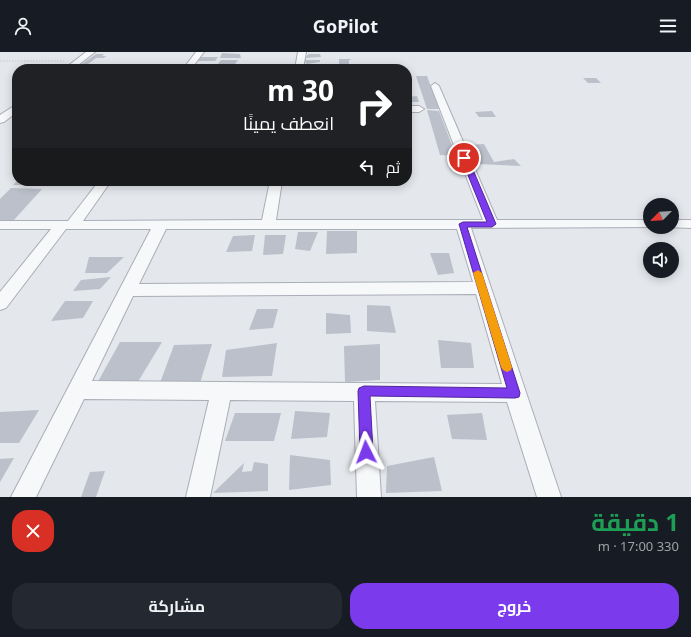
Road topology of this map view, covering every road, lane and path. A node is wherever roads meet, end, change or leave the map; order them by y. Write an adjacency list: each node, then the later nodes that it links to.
1 (91, 52): 5 (street)
2 (200, 52): 7 (street)
3 (302, 52): 8 (street)
4 (0, 61): 5 (path)
5 (79, 61): 6 (street)
6 (75, 64)
7 (191, 64)
8 (300, 64)
9 (435, 86): 20 (street)
10 (412, 109): 11 (street)
11 (419, 109)
12 (12, 111): 13 (street)
13 (0, 120)
14 (101, 186): 16 (street)
15 (275, 186): 18 (street)
16 (68, 224): 17 (street); 24 (street); 25 (street)
17 (161, 224): 18 (street); 27 (street)
18 (268, 224): 19 (street)
19 (463, 224): 20 (street); 26 (street)
20 (492, 224): 21 (street)
21 (643, 224)
22 (679, 224): 23 (street)
23 (691, 224)
24 (0, 225)
25 (7, 285): 28 (street)
26 (482, 288): 27 (street); 32 (street)
27 (128, 290): 29 (street)
28 (0, 304)
29 (77, 390): 31 (street); 33 (street)
30 (364, 391): 31 (street); 32 (street); 35 (street)
31 (221, 392): 34 (street)
32 (515, 393): 36 (street)
33 (23, 497)
34 (198, 497)
35 (368, 497)
36 (549, 497)

